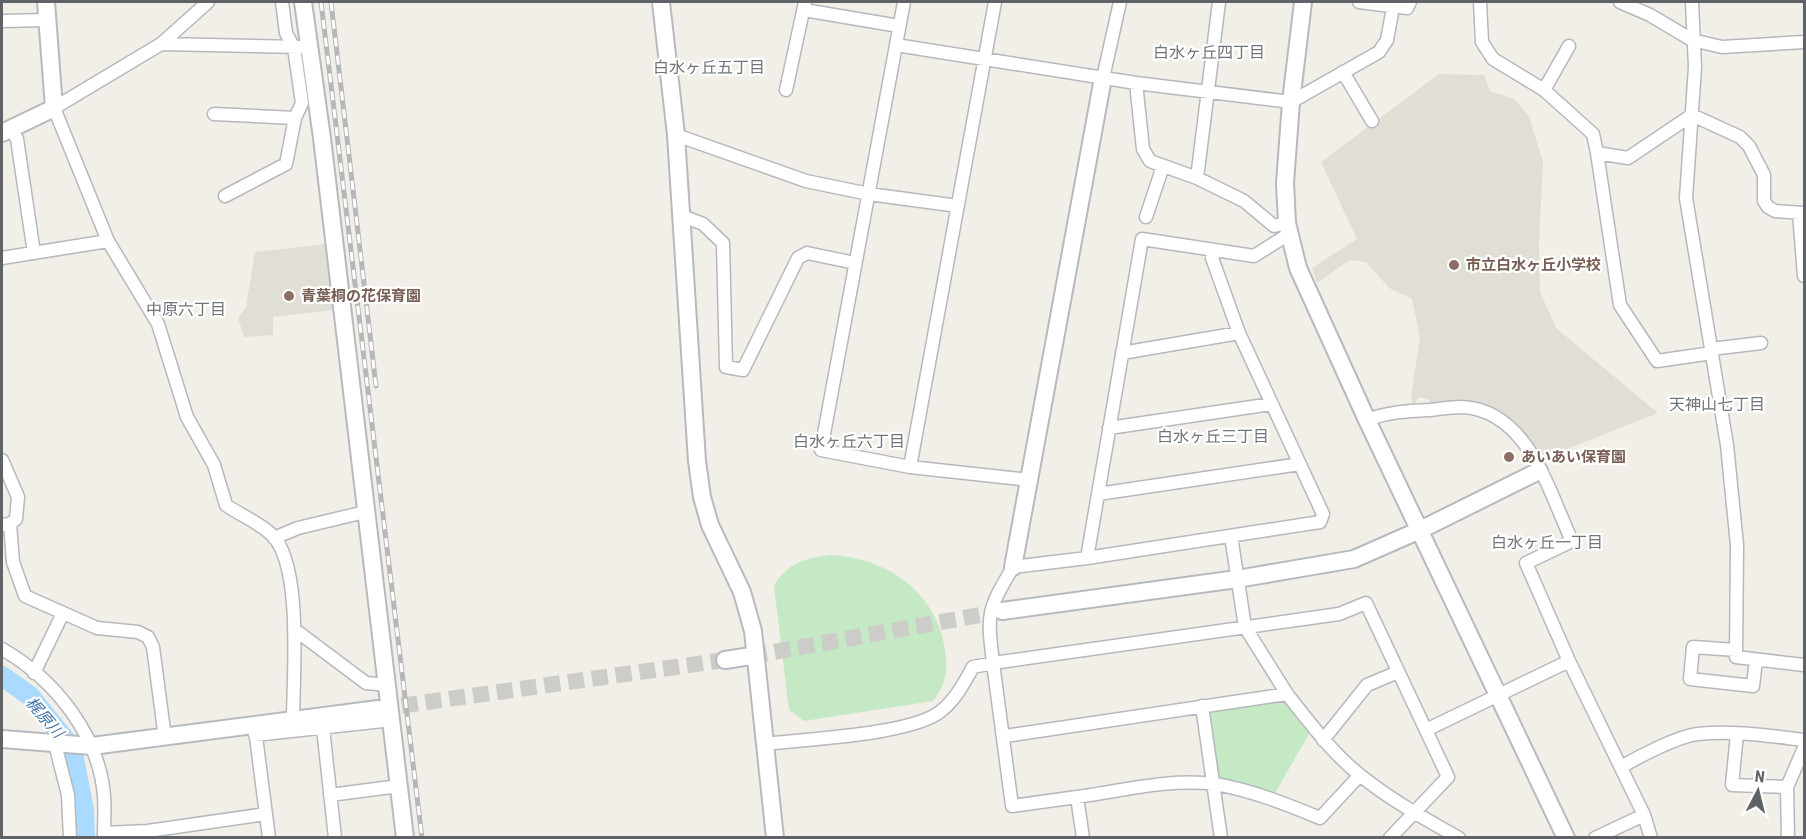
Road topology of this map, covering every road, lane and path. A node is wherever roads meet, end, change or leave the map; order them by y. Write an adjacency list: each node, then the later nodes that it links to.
1 (46, 2): 20 (street)
2 (208, 2): 25 (street)
3 (282, 2): 28 (street)
4 (303, 2): 28 (street)
5 (661, 2): 43 (street)
6 (904, 2): 22 (street)
7 (995, 2): 29 (street)
8 (1110, 2): 19 (street)
9 (1120, 2): 19 (street)
10 (1219, 2): 35 (street)
11 (1304, 2): 36 (street)
12 (1359, 2): 17 (street)
13 (1410, 2): 17 (street)
14 (1480, 2): 34 (street)
15 (1620, 2): 23 (street)
16 (1692, 2): 23 (street)
17 (1394, 4): 30 (street)
18 (805, 6): 22 (street); 33 (street)
19 (1116, 19): 31 (street)
20 (47, 20): 21 (street); 37 (street)
21 (2, 21)
22 (899, 26): 26 (street)
23 (1692, 40): 24 (street); 39 (street)
24 (1804, 42)
25 (161, 44): 28 (street); 37 (street)
26 (896, 45): 29 (street); 47 (street)
27 (1569, 46): 34 (street)
28 (302, 47): 40 (street); 73 (street)
29 (986, 60): 31 (street); 49 (street)
30 (1343, 72): 36 (street); 41 (street)
31 (1103, 78): 32 (street); 71 (street)
32 (1136, 83): 35 (street); 45 (street)
33 (786, 90)
34 (1544, 90): 44 (street)
35 (1209, 92): 36 (street); 46 (street)
36 (1291, 102): 53 (street)
37 (54, 108): 42 (street); 54 (street)
38 (214, 114): 40 (street)
39 (1692, 115): 44 (street); 50 (street); 62 (street)
40 (295, 118): 48 (street)
41 (1371, 121)
42 (6, 130): 56 (street)
43 (676, 135): 47 (street); 51 (street)
44 (1597, 153): 62 (street)
45 (1163, 166): 46 (street); 52 (street)
46 (1197, 178): 53 (street)
47 (869, 194): 49 (street); 58 (street)
48 (225, 196)
49 (958, 206): 69 (street)
50 (1802, 213): 59 (street)
51 (680, 215): 58 (street); 111 (street)
52 (1146, 217)
53 (1288, 228): 55 (street); 65 (street)
54 (108, 241): 56 (street); 77 (street)
55 (1216, 251): 60 (street); 63 (street)
56 (34, 253): 57 (street)
57 (2, 258)
58 (855, 263): 69 (street)
59 (1804, 276)
60 (1239, 333): 63 (street); 64 (street)
61 (1761, 343): 62 (street)
62 (1711, 351): 86 (street)
63 (1122, 353): 66 (street)
64 (1272, 404): 66 (street); 68 (street)
65 (1367, 420): 70 (street); 75 (street)
66 (1109, 428): 72 (street)
67 (2, 460): 74 (street)
68 (1300, 464): 72 (street); 76 (street)
69 (910, 467): 71 (street)
70 (1539, 471): 75 (street); 90 (street)
71 (1029, 480): 79 (street)
72 (1098, 494): 78 (street)
73 (365, 512): 77 (street); 95 (street)
74 (6, 524): 82 (street)
75 (1419, 530): 80 (street); 97 (street)
76 (1231, 536): 78 (street); 80 (street)
77 (274, 537): 84 (street)
78 (1087, 558): 79 (street)
79 (1013, 567): 91 (street)
80 (1237, 579): 81 (street); 83 (street)
81 (1002, 611)
82 (63, 613): 94 (street); 107 (street)
83 (1245, 627): 91 (street); 93 (street); 96 (street)
84 (294, 629): 95 (street); 101 (street)
85 (2, 649): 94 (street)
86 (1736, 650): 89 (street); 89 (street)
87 (751, 656): 88 (street)
88 (725, 660)
89 (1756, 660): 92 (street)
90 (1569, 661): 97 (street); 115 (street)
91 (993, 663): 106 (street); 111 (street)
92 (1804, 665)
93 (1398, 672): 104 (street); 109 (street)
94 (34, 673): 113 (street)
95 (388, 685): 100 (street)
96 (1287, 694): 98 (street); 109 (street)
97 (1498, 695): 104 (street); 135 (street)
98 (1202, 706): 106 (street); 117 (street)
99 (378, 709): 101 (street)
100 (392, 720): 102 (street); 118 (street)
101 (293, 721): 103 (street)
102 (323, 728): 103 (street); 120 (street)
103 (255, 730): 107 (street); 123 (street)
104 (1426, 730): 122 (street)
105 (1737, 734): 110 (street); 115 (street); 119 (street)
106 (1005, 736): 121 (street)
107 (165, 738): 113 (street)
108 (2, 739): 112 (street)
109 (1323, 740): 116 (street)
110 (1804, 740)
111 (764, 744): 130 (street)
112 (57, 745): 113 (street); 126 (street)
113 (90, 746): 125 (street)
114 (1804, 748): 119 (street)
115 (1621, 767): 124 (street)
116 (1360, 775): 117 (street); 122 (street)
117 (1214, 784): 121 (street); 132 (street)
118 (399, 786): 120 (street); 129 (street)
119 (1787, 787): 138 (street)
120 (330, 795): 128 (street)
121 (1077, 797): 131 (street)
122 (1413, 812): 133 (street); 134 (street)
123 (266, 814): 125 (street); 127 (street)
124 (1644, 815): 136 (street); 137 (street)
125 (104, 835)
126 (70, 837)
127 (269, 837)
128 (335, 837)
129 (405, 837)
130 (775, 837)
131 (1083, 837)
132 (1221, 837)
133 (1390, 837)
134 (1459, 837)
135 (1566, 837)
136 (1595, 837)
137 (1651, 837)
138 (1788, 837)

